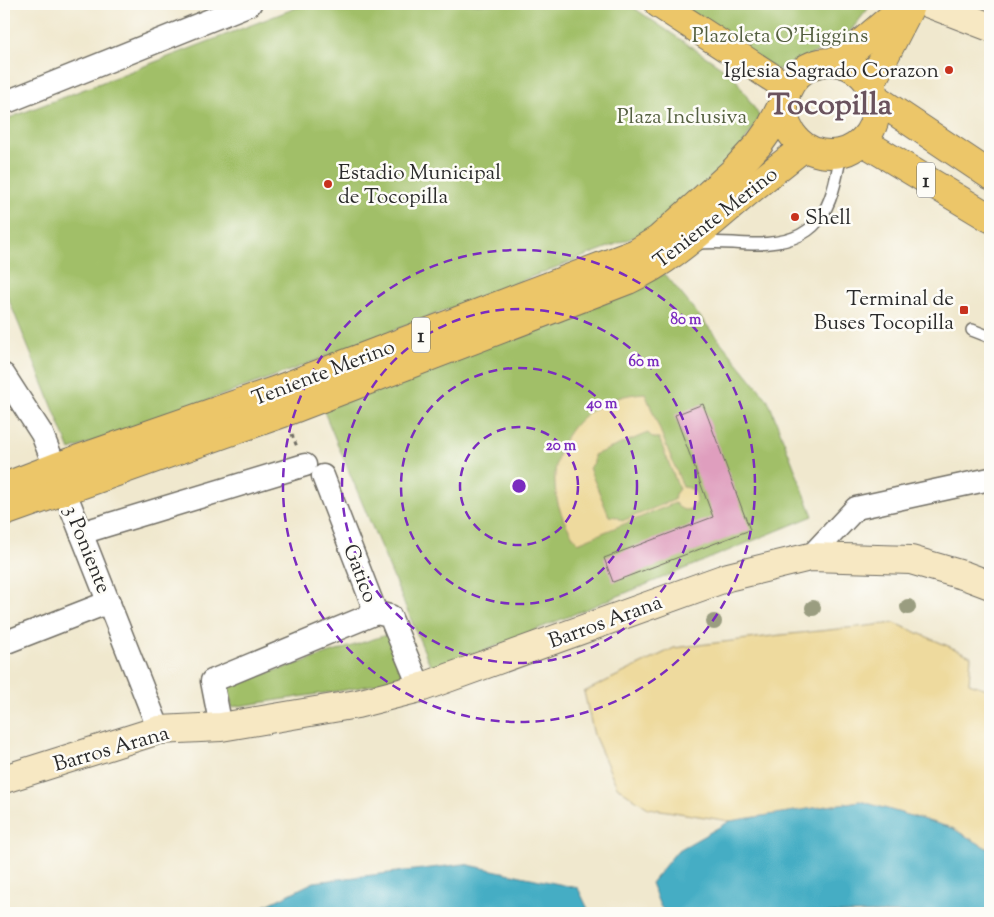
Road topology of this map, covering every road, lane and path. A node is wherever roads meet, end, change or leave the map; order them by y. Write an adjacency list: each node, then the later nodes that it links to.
1 (250, 4): 10 (street)
2 (658, 4): 9 (main road)
3 (907, 4): 7 (main road)
4 (911, 4): 8 (main road)
5 (930, 4): 6 (street)
6 (990, 27)
7 (836, 62): 8 (main road, 1); 9 (main road, Teniente Merino / 1)
8 (872, 92): 12 (main road); 13 (main road, 1)
9 (786, 95): 11 (main road); 19 (main road, Teniente Merino / 1)
10 (4, 103)
11 (804, 146): 12 (main road, 1); 15 (main road, Teniente Merino / 1)
12 (852, 147): 14 (main road, 1); 15 (lane)
13 (990, 175)
14 (990, 218)
15 (684, 246): 19 (main road, Teniente Merino / 1)
16 (972, 330): 17 (lane)
17 (990, 337)
18 (4, 375): 19 (street, 3 Poniente)
19 (60, 478): 21 (main road, Teniente Merino / 1); 22 (main road, Teniente Merino / 1); 23 (street, 3 Poniente)
20 (990, 479): 24 (street)
21 (4, 487)
22 (4, 512)
23 (81, 533): 26 (street, 3 Poniente); 27 (street, Gatico)
24 (810, 557): 25 (street, Barros Arana); 29 (street, Barros Arana)
25 (990, 586)
26 (109, 602): 28 (street); 31 (street, 3 Poniente)
27 (376, 613): 29 (street, Gatico); 30 (street)
28 (4, 643)
29 (420, 688): 30 (street, Barros Arana)
30 (221, 727): 31 (street, Barros Arana)
31 (159, 730): 32 (street, Barros Arana)
32 (4, 779)

